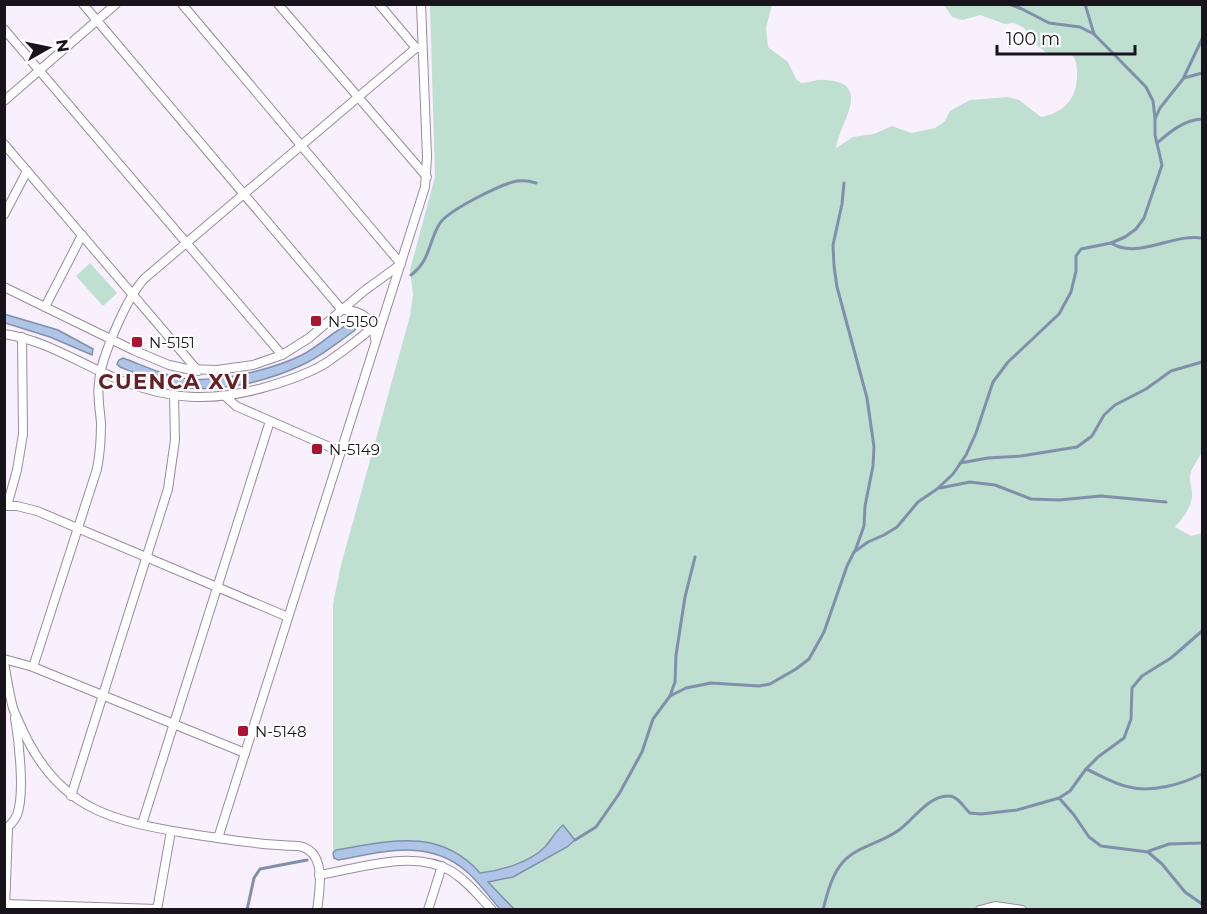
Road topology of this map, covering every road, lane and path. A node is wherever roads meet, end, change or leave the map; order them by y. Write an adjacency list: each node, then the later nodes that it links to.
1 (83, 4): 7 (street)
2 (116, 4): 7 (street)
3 (182, 4): 14 (street)
4 (278, 4): 11 (street)
5 (379, 4): 9 (street)
6 (421, 4): 9 (street)
7 (97, 21): 10 (street); 17 (street)
8 (4, 29): 10 (street)
9 (419, 48): 11 (street); 16 (street)
10 (40, 70): 12 (street); 20 (street)
11 (358, 98): 14 (street); 16 (street)
12 (4, 101)
13 (4, 144): 15 (street)
14 (301, 146): 17 (street); 21 (street)
15 (27, 171): 18 (street); 19 (street)
16 (427, 177): 21 (street)
17 (244, 194): 20 (street); 25 (street)
18 (4, 215)
19 (82, 235): 23 (street); 24 (street)
20 (187, 243): 23 (street); 31 (street)
21 (401, 264): 25 (street); 30 (street)
22 (4, 287): 24 (street)
23 (133, 294): 29 (street); 33 (street)
24 (45, 307): 29 (street)
25 (342, 310): 26 (street); 31 (street)
26 (374, 327): 30 (street); 35 (street)
27 (4, 334): 28 (street)
28 (22, 337): 32 (street); 38 (street)
29 (112, 339): 32 (street); 33 (street)
30 (375, 343): 37 (street)
31 (282, 355): 33 (street)
32 (100, 371): 34 (street); 39 (street)
33 (198, 371)
34 (174, 395): 35 (street); 40 (street)
35 (225, 396): 36 (street)
36 (270, 421): 37 (street); 41 (street)
37 (341, 452): 42 (street)
38 (6, 506): 39 (street)
39 (78, 529): 40 (street); 44 (street)
40 (147, 557): 41 (street); 45 (street)
41 (217, 587): 42 (street); 47 (street)
42 (288, 617): 48 (street)
43 (4, 661): 44 (street); 46 (street)
44 (33, 667): 45 (street)
45 (103, 695): 47 (street); 49 (street)
46 (13, 708): 49 (street); 51 (street)
47 (174, 724): 48 (street); 50 (street)
48 (245, 753): 53 (street)
49 (71, 796): 50 (street)
50 (142, 824): 52 (street)
51 (6, 829): 56 (street)
52 (171, 831): 53 (street); 59 (street)
53 (218, 838): 55 (street)
54 (442, 866): 55 (street); 61 (street); 62 (street)
55 (319, 875): 60 (street)
56 (5, 904): 57 (street); 58 (street)
57 (76, 908): 59 (street)
58 (5, 909)
59 (157, 909)
60 (317, 909)
61 (428, 909)
62 (492, 909)
63 (980, 909): 64 (street)
64 (1022, 909)

